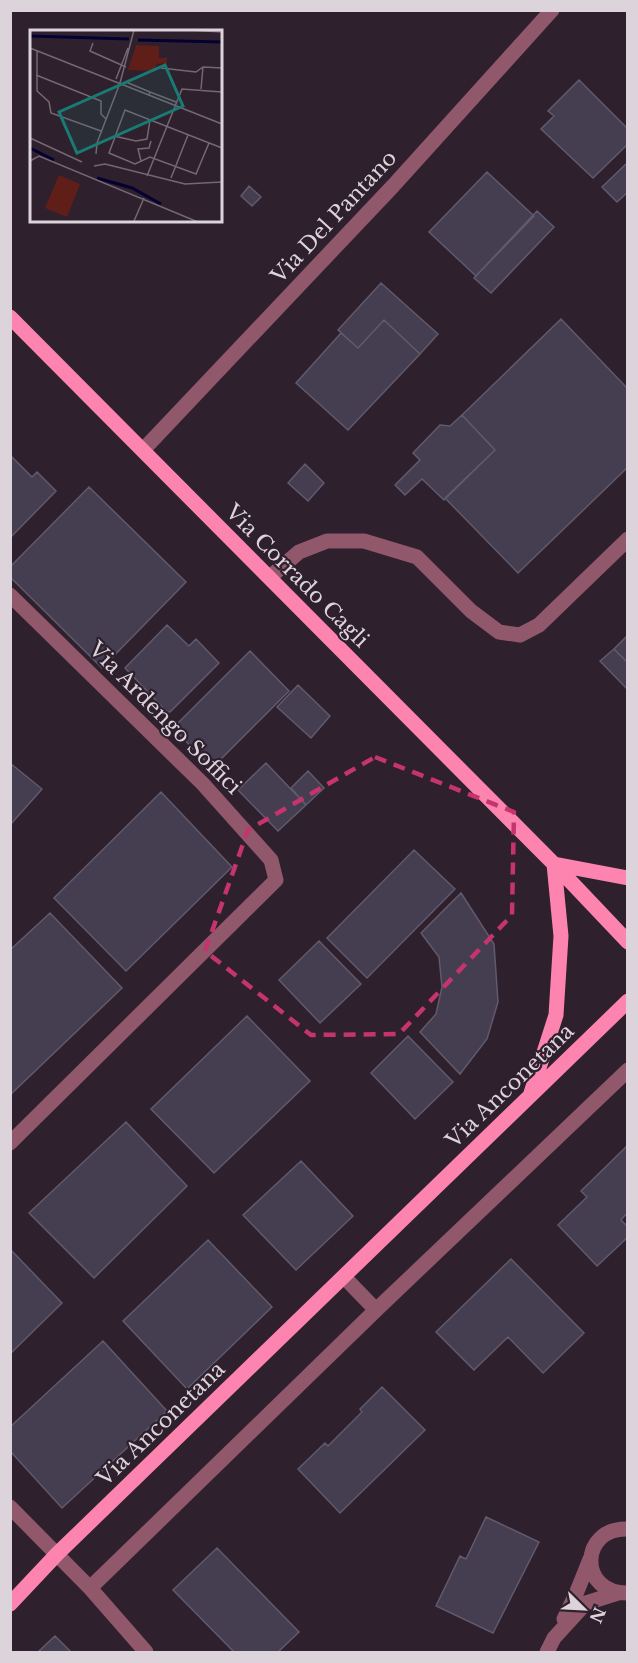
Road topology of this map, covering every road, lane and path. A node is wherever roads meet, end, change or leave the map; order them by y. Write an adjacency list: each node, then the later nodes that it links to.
1 (552, 10): 3 (street, Via Del Pantano)
2 (10, 317): 3 (main road, Via Corrado Cagli)
3 (144, 449): 5 (main road, Via Corrado Cagli)
4 (627, 539): 5 (street)
5 (270, 577): 7 (main road, Via Corrado Cagli)
6 (10, 595): 13 (street, Via Ardengo Soffici)
7 (554, 864): 8 (main road); 9 (main road, Via Corrado Cagli); 12 (main road)
8 (627, 878)
9 (627, 942)
10 (627, 1001): 12 (main road, Via Anconetana)
11 (627, 1070): 15 (street)
12 (530, 1096): 14 (main road, Via Anconetana)
13 (10, 1143)
14 (344, 1277): 15 (street); 18 (main road, Via Anconetana)
15 (376, 1310): 20 (street)
16 (10, 1507): 18 (street)
17 (627, 1529): 19 (street)
18 (57, 1554): 20 (street); 22 (main road, Via Anconetana)
19 (591, 1556): 21 (street); 23 (street)
20 (90, 1588): 24 (street)
21 (622, 1593): 23 (street)
22 (10, 1604)
23 (554, 1638): 25 (street)
24 (146, 1653)
25 (547, 1653)

